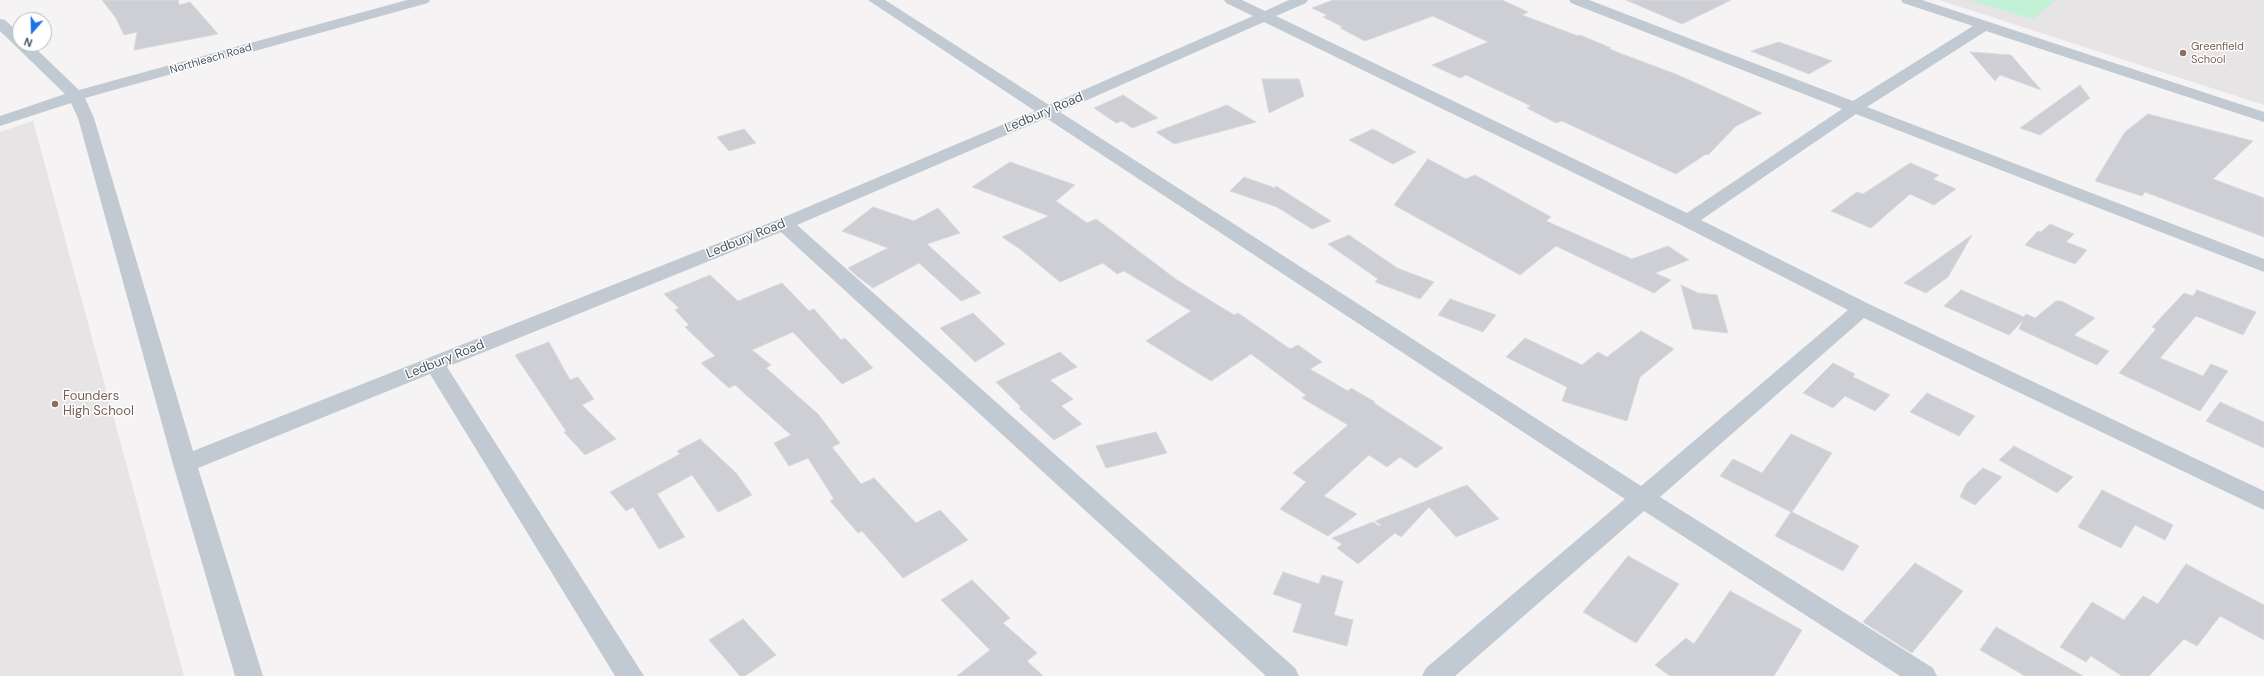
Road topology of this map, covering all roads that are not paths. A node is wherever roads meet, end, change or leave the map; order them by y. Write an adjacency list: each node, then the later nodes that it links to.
1 (423, 0): 7 (street, Northleach Road)
2 (875, 0): 15 (street)
3 (1231, 0): 8 (street)
4 (1301, 0): 8 (street, Ledbury Road)
5 (1576, 0): 14 (street)
6 (1908, 0): 10 (street)
7 (391, 4): 13 (street, Northleach Road)
8 (1264, 16): 15 (street, Ledbury Road); 18 (street)
9 (0, 23): 11 (street)
10 (1984, 25): 14 (street); 16 (street)
11 (12, 34)
12 (30, 52): 13 (street)
13 (76, 96): 17 (street, Northleach Road); 23 (street)
14 (1854, 108): 18 (street); 20 (street)
15 (1046, 112): 19 (street, Ledbury Road); 24 (street)
16 (2264, 117)
17 (0, 121)
18 (1688, 221): 21 (street)
19 (784, 224): 22 (street, Ledbury Road); 28 (street)
20 (2264, 266)
21 (1862, 309): 24 (street); 25 (street)
22 (434, 364): 23 (street, Ledbury Road); 27 (street)
23 (185, 464): 26 (street)
24 (1642, 498): 29 (street); 30 (street)
25 (2264, 501)
26 (249, 676)
27 (630, 676)
28 (1285, 676)
29 (1436, 676)
30 (1923, 676)

